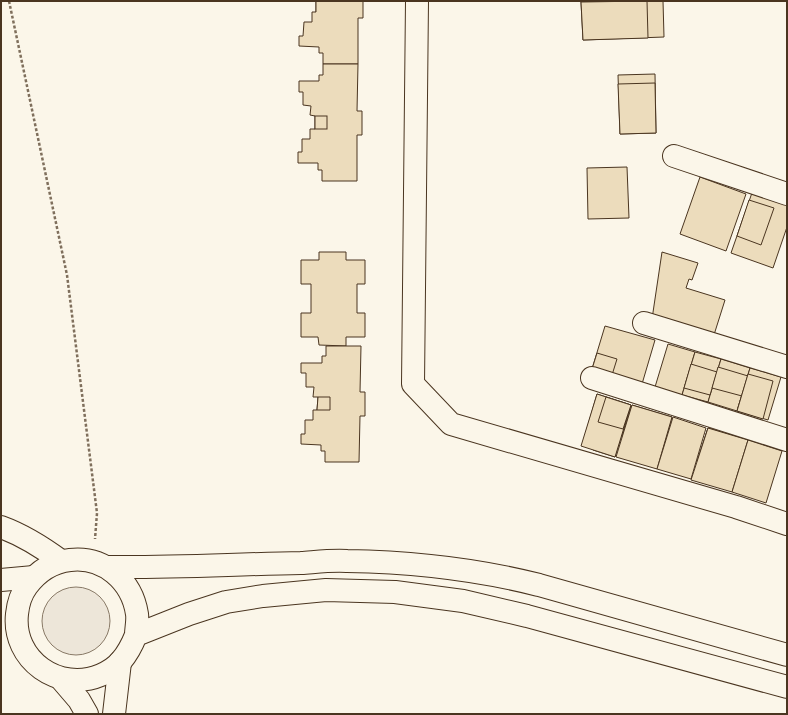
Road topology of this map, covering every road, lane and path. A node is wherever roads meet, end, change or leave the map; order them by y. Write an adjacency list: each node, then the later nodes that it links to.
1 (9, 1): 12 (path)
2 (417, 1): 9 (main road)
3 (674, 156): 4 (main road)
4 (787, 194)
5 (644, 323): 6 (main road)
6 (787, 367)
7 (592, 378): 8 (main road)
8 (787, 440)
9 (787, 524)
10 (1, 527): 11 (main road)
11 (61, 561): 12 (main road); 13 (main road)
12 (100, 564): 15 (main road); 17 (main road)
13 (34, 577): 14 (main road); 16 (main road)
14 (1, 580)
15 (136, 635): 18 (main road); 20 (main road)
16 (11, 640): 19 (main road)
17 (787, 655)
18 (120, 662): 19 (main road); 22 (main road)
19 (62, 679): 21 (main road)
20 (787, 687)
21 (87, 714)
22 (114, 714)

